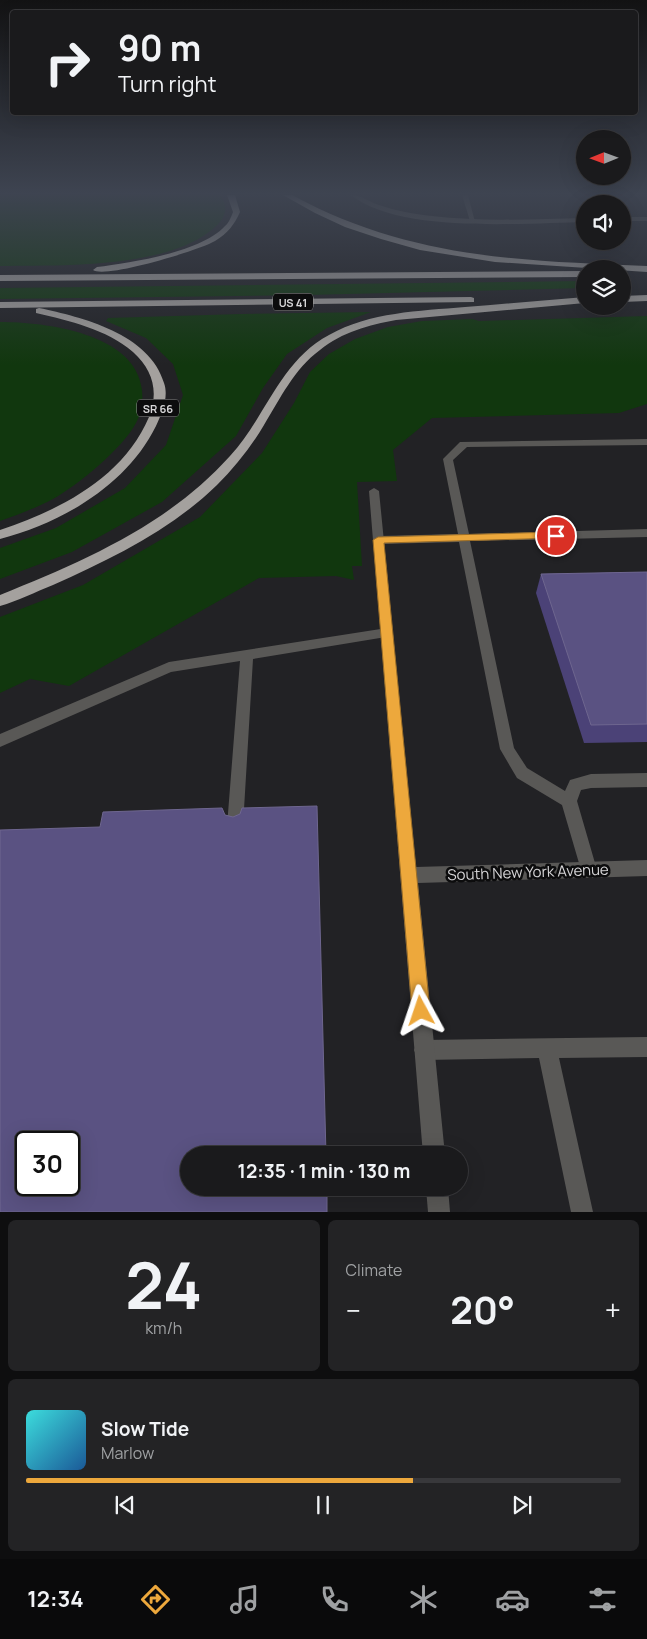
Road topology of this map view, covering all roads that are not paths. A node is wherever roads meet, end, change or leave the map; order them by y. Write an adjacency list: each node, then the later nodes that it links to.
1 (185, 252): 7 (highway)
2 (453, 252): 3 (highway)
3 (647, 269)
4 (631, 273): 5 (highway)
5 (647, 273)
6 (576, 274): 7 (highway, US 41)
7 (0, 277)
8 (647, 298): 9 (highway)
9 (631, 299)
10 (576, 300): 12 (highway, US 41 / US 41)
11 (576, 301): 19 (highway)
12 (0, 306): 16 (highway, SR 66)
13 (647, 442): 17 (street)
14 (374, 491): 18 (street)
15 (647, 533): 17 (street)
16 (0, 536)
17 (464, 539): 18 (street); 24 (street)
18 (378, 540): 20 (street)
19 (0, 602)
20 (387, 633): 21 (street); 28 (street)
21 (247, 655): 22 (street); 25 (street)
22 (0, 741)
23 (647, 780): 24 (street)
24 (569, 801): 27 (street)
25 (235, 826)
26 (647, 868): 27 (street, South New York Avenue)
27 (589, 870): 28 (street, South New York Avenue)
28 (409, 875): 31 (street)
29 (647, 1046): 30 (street)
30 (547, 1048): 31 (street); 35 (street)
31 (424, 1050): 32 (street)
32 (433, 1146)
33 (438, 1196): 34 (street)
34 (439, 1212)
35 (582, 1212)

